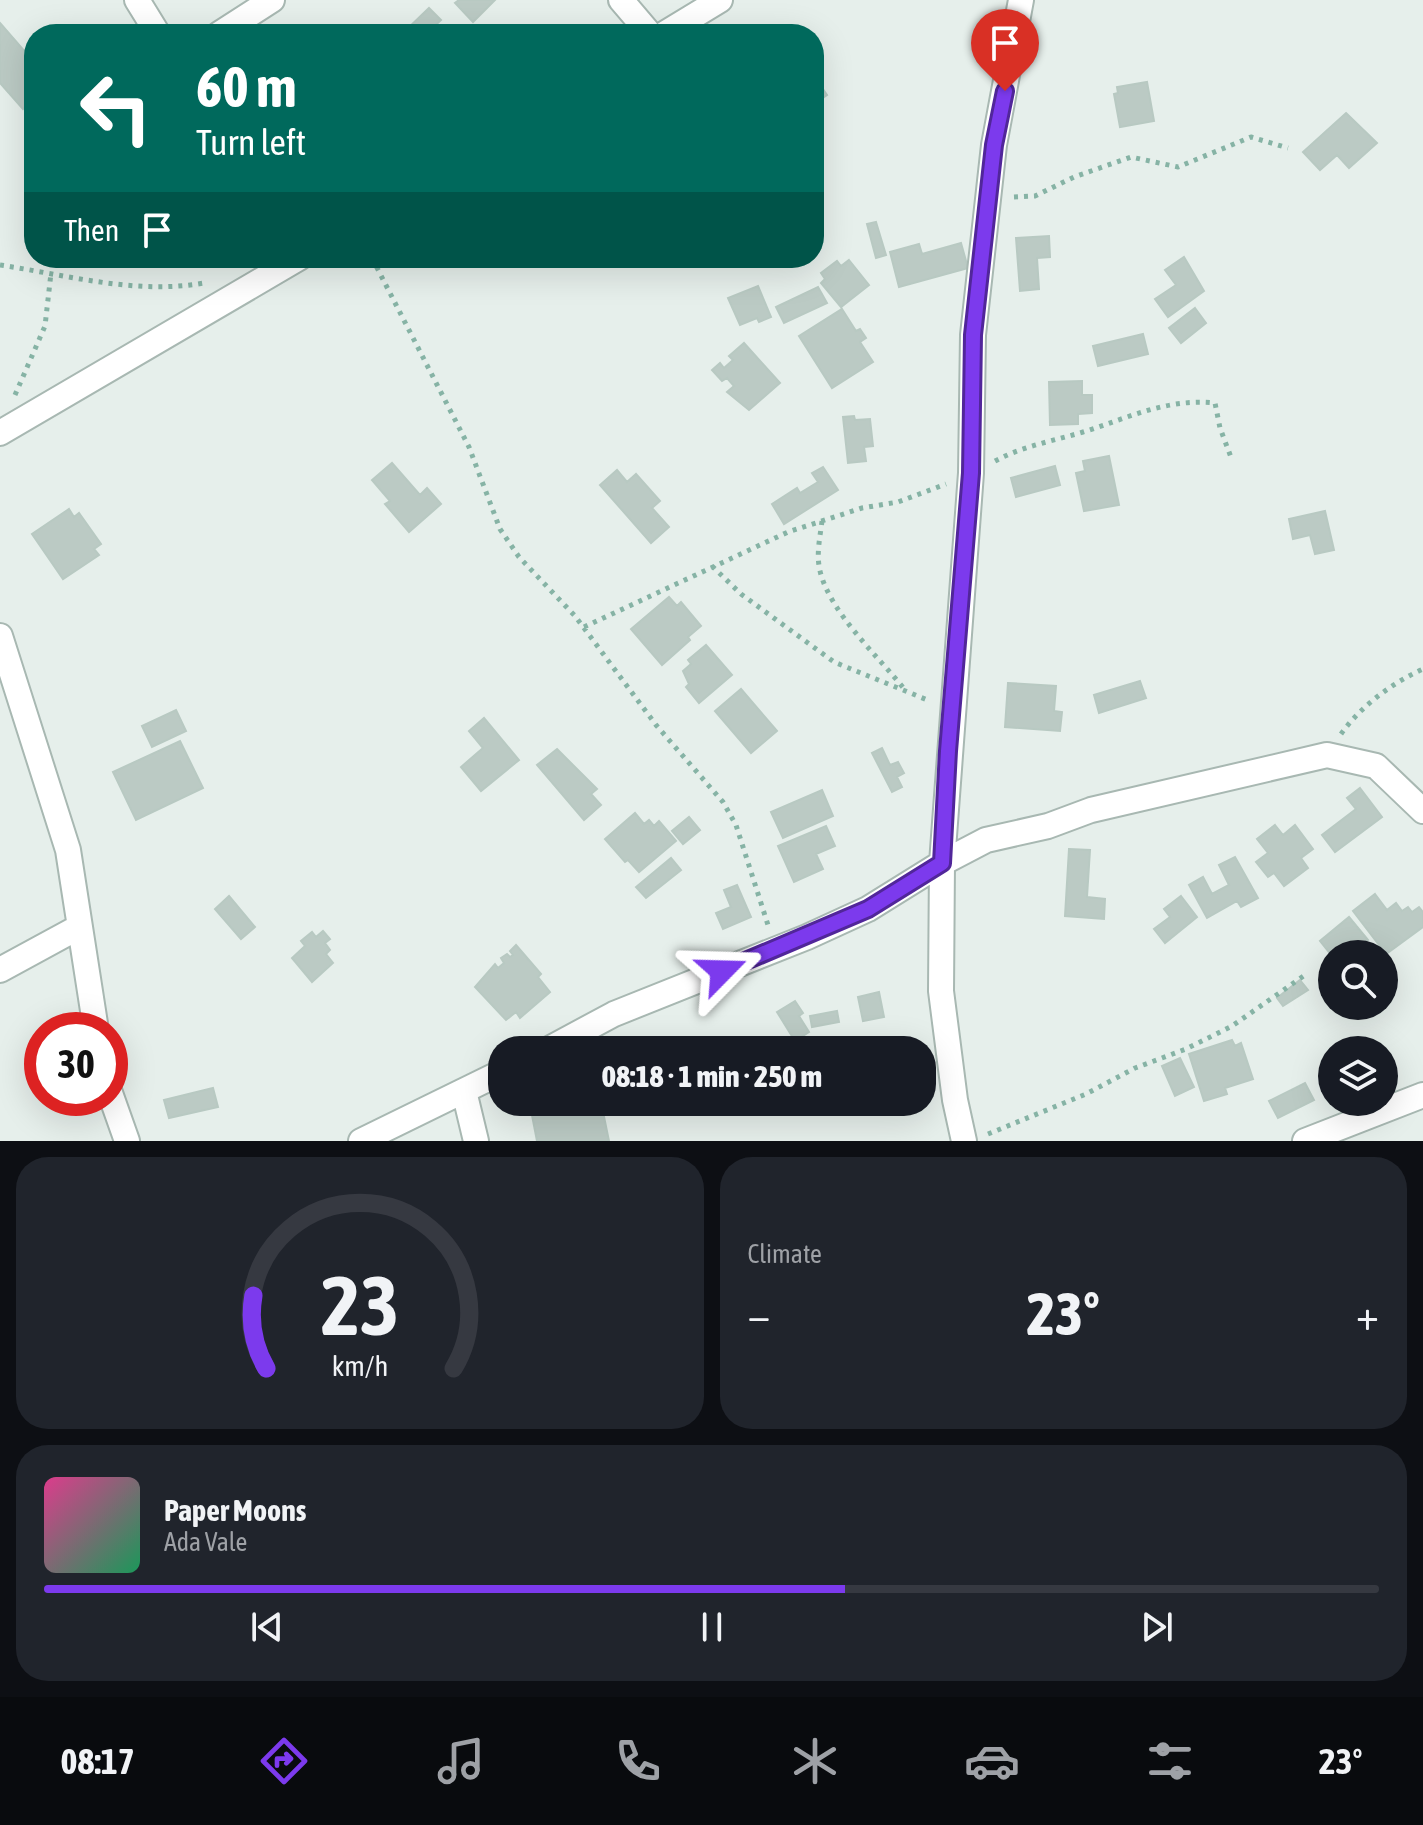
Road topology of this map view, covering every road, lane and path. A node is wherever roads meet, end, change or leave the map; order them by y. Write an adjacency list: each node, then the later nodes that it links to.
1 (137, 0): 6 (street)
2 (272, 0): 7 (street)
3 (621, 0): 8 (street)
4 (720, 0): 9 (street)
5 (1021, 0): 11 (street)
6 (152, 24)
7 (235, 24)
8 (641, 24)
9 (680, 24)
10 (1288, 148): 11 (path)
11 (989, 191): 19 (street)
12 (0, 265): 15 (path)
13 (276, 268): 17 (street)
14 (377, 268): 22 (path)
15 (51, 273): 16 (path); 17 (path)
16 (212, 282)
17 (8, 428)
18 (1232, 460): 19 (path)
19 (971, 473): 20 (path); 26 (street)
20 (822, 521): 21 (path); 25 (path)
21 (712, 566): 22 (path); 25 (path)
22 (584, 627): 31 (path)
23 (0, 636): 30 (street)
24 (1423, 669): 27 (path)
25 (906, 691): 26 (path)
26 (952, 712): 29 (street)
27 (1327, 755): 28 (street); 29 (street)
28 (1423, 811)
29 (942, 863): 31 (street); 40 (street)
30 (79, 927): 32 (street); 34 (street)
31 (776, 949): 35 (street)
32 (0, 970)
33 (1305, 975): 40 (path)
34 (93, 1012)
35 (573, 1036)
36 (488, 1079): 37 (street)
37 (464, 1091): 42 (street); 43 (street)
38 (1423, 1095): 44 (street)
39 (118, 1116): 41 (street)
40 (974, 1138)
41 (127, 1141)
42 (361, 1141)
43 (476, 1141)
44 (1305, 1141)

